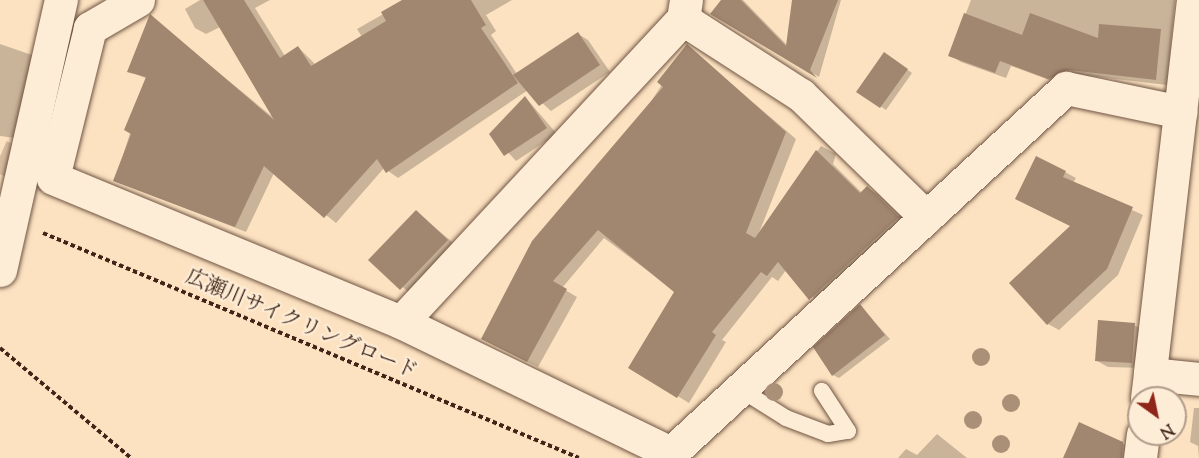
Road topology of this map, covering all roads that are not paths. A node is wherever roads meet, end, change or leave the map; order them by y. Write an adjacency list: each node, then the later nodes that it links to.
1 (62, 0): 7 (street)
2 (138, 0): 8 (street)
3 (1192, 0): 5 (street)
4 (685, 10): 6 (street); 8 (street)
5 (1181, 112): 6 (street); 10 (street)
6 (926, 217): 11 (street)
7 (6, 232)
8 (401, 322): 11 (street)
9 (1199, 379): 10 (street)
10 (1148, 386)
11 (740, 389): 12 (lane)
12 (822, 391)

